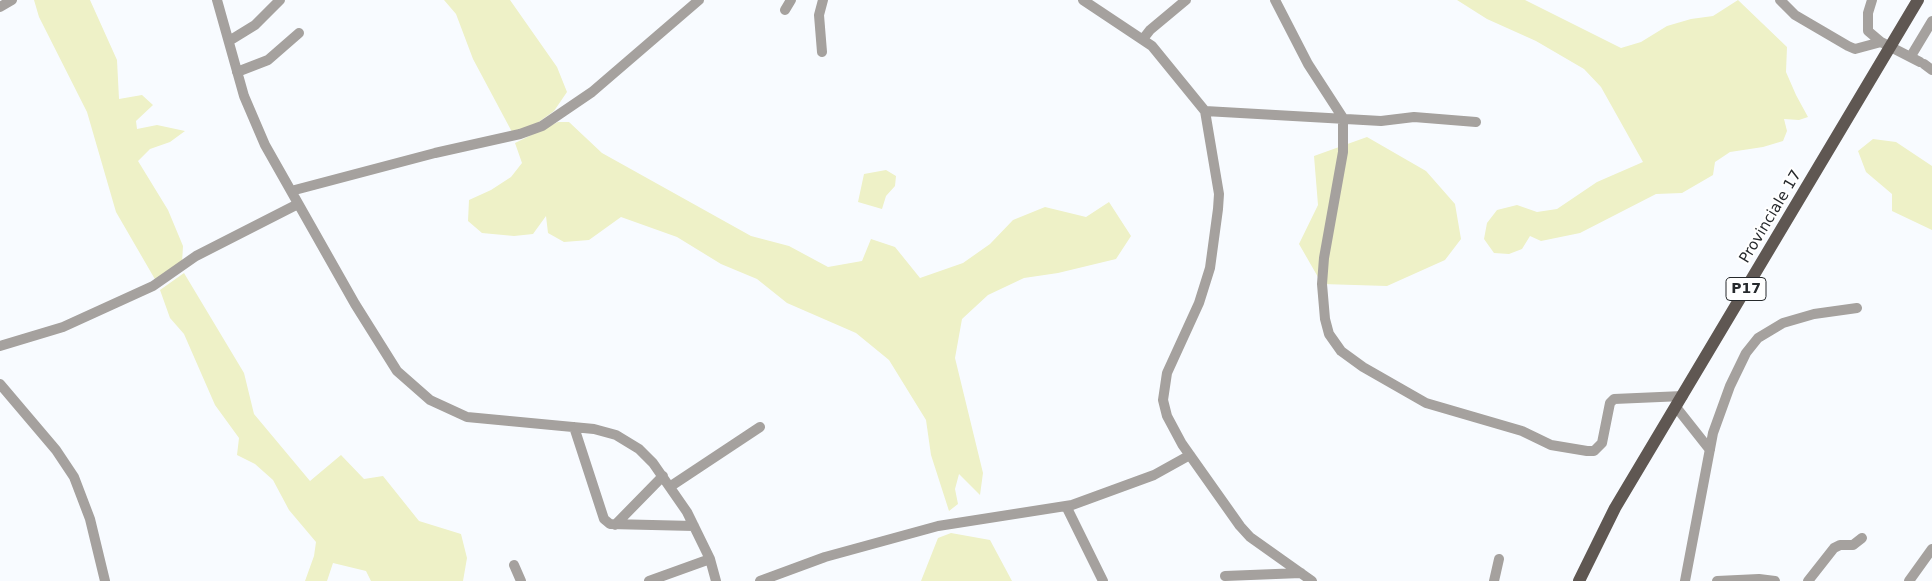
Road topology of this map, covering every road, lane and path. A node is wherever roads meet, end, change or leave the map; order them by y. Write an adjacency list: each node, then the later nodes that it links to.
1 (12, 0): 13 (street)
2 (217, 0): 18 (street)
3 (280, 0): 18 (street)
4 (699, 0): 27 (street)
5 (791, 0): 14 (street)
6 (823, 0): 20 (street)
7 (1083, 0): 17 (street)
8 (1186, 0): 17 (street)
9 (1276, 0): 25 (street)
10 (1780, 0): 19 (street)
11 (1872, 0): 19 (street)
12 (1918, 0): 19 (main road, Provinciale 17 / P17)
13 (0, 8)
14 (785, 10)
15 (1932, 21): 21 (street)
16 (299, 33): 23 (street)
17 (1143, 39): 24 (street)
18 (229, 41): 23 (street)
19 (1886, 44): 21 (street); 32 (main road, Provinciale 17 / P17)
20 (822, 52)
21 (1911, 56): 22 (street)
22 (1925, 65)
23 (237, 72): 27 (street)
24 (1206, 111): 25 (street); 36 (street)
25 (1342, 118): 26 (street); 32 (street)
26 (1476, 122)
27 (292, 191): 28 (street)
28 (298, 204): 30 (street); 33 (street)
29 (1857, 308): 35 (street)
30 (0, 346)
31 (0, 384): 49 (street)
32 (1679, 402): 35 (street); 57 (main road, Provinciale 17 / P17)
33 (574, 426): 37 (street); 40 (street)
34 (760, 427): 38 (street)
35 (1710, 450): 58 (street)
36 (1190, 455): 39 (street); 47 (street)
37 (663, 476): 38 (street); 40 (street)
38 (671, 486): 41 (street)
39 (1066, 506): 53 (street); 54 (street)
40 (616, 525): 41 (street)
41 (694, 526): 44 (street)
42 (1862, 538): 61 (street)
43 (1932, 549): 62 (street)
44 (710, 559): 51 (street); 52 (street)
45 (1499, 559): 56 (street)
46 (514, 565): 50 (street)
47 (1302, 573): 48 (street); 55 (street)
48 (1225, 576)
49 (105, 581)
50 (520, 581)
51 (650, 581)
52 (716, 581)
53 (760, 581)
54 (1103, 581)
55 (1312, 581)
56 (1494, 581)
57 (1579, 581)
58 (1685, 581)
59 (1717, 581): 60 (street)
60 (1775, 581)
61 (1808, 581)
62 (1909, 581)

